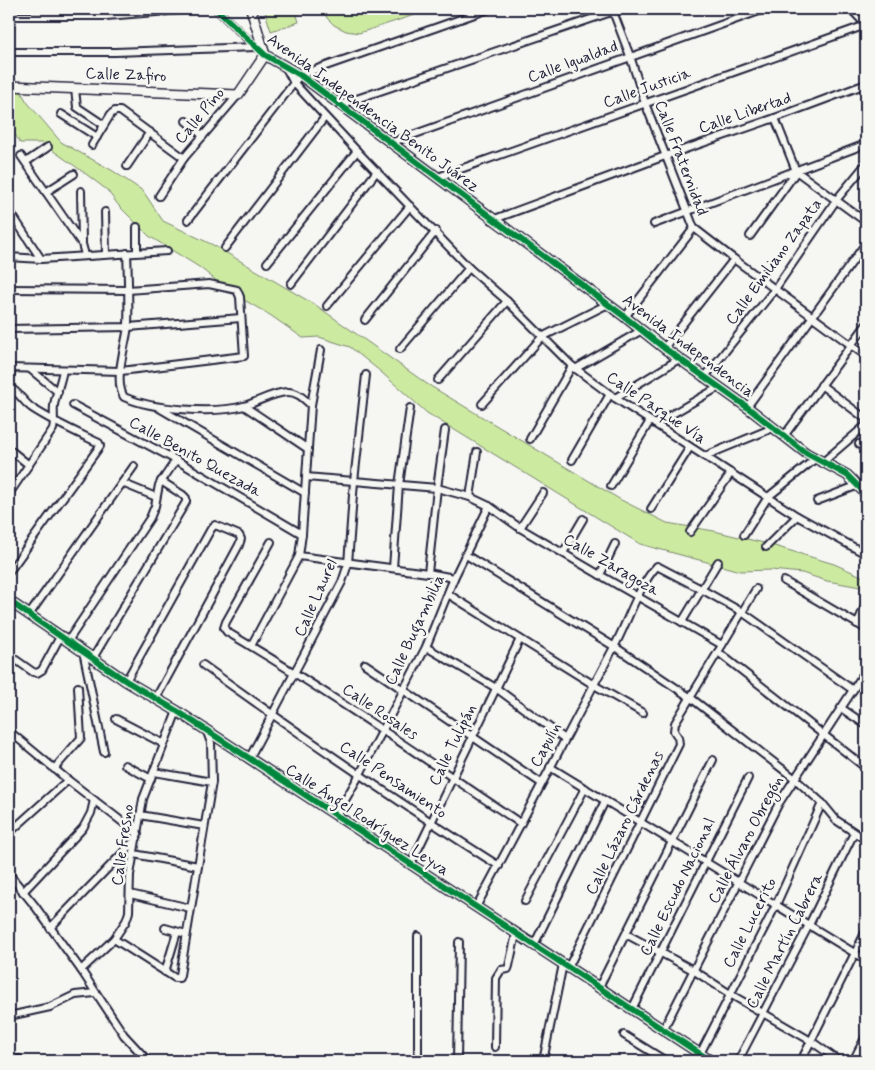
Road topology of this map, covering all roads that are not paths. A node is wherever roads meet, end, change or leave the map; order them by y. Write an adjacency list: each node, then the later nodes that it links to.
1 (194, 9): 9 (street)
2 (216, 9): 11 (street, Avenida Independencia Benito Juárez)
3 (252, 9): 13 (street)
4 (489, 9): 15 (street)
5 (620, 9): 8 (street)
6 (765, 9): 14 (street, Calle Igualdad)
7 (851, 9): 10 (street)
8 (612, 10): 14 (street, Calle Fraternidad); 21 (street)
9 (9, 16)
10 (866, 25): 20 (street, Calle Justicia)
11 (256, 47): 12 (street); 13 (street, Avenida Independencia Benito Juárez)
12 (9, 52)
13 (265, 55): 15 (street, Avenida Independencia Benito Juárez); 19 (street, Calle Pino)
14 (630, 56): 20 (street, Calle Fraternidad); 30 (street, Calle Igualdad)
15 (297, 79): 21 (street, Avenida Independencia Benito Juárez); 23 (street, Calle Parque Vía); 51 (street)
16 (866, 84): 24 (street, Calle Libertad)
17 (11, 86): 18 (street, Calle Zafiro)
18 (75, 89): 19 (street, Calle Zafiro); 26 (street)
19 (238, 94): 28 (street, Calle Pino)
20 (645, 103): 35 (street, Calle Fraternidad); 42 (street, Calle Justicia)
21 (339, 105): 30 (street, Avenida Independencia Benito Juárez)
22 (61, 114): 29 (street)
23 (326, 117): 34 (street, Calle Parque Vía); 61 (street)
24 (775, 118): 35 (street, Calle Libertad); 40 (street)
25 (186, 121): 28 (street)
26 (104, 125): 27 (street); 29 (street)
27 (150, 132): 36 (street); 38 (street)
28 (203, 136): 36 (street, Calle Pino)
29 (96, 137): 32 (street)
30 (390, 143): 42 (street, Avenida Independencia Benito Juárez)
31 (866, 144): 40 (street)
32 (92, 145)
33 (48, 147): 44 (street)
34 (356, 151): 39 (street, Calle Parque Vía); 70 (street)
35 (665, 156): 50 (street, Calle Fraternidad); 52 (street, Calle Libertad)
36 (184, 158): 45 (street, Calle Pino)
37 (866, 164): 46 (street, Calle Emiliano Zapata)
38 (127, 166)
39 (377, 171): 47 (street, Calle Parque Vía); 72 (street)
40 (796, 171): 46 (street); 50 (street); 58 (street)
41 (74, 174): 44 (street)
42 (438, 178): 52 (street, Avenida Independencia Benito Juárez)
43 (81, 191): 60 (street)
44 (46, 192): 60 (street)
45 (159, 196)
46 (838, 200): 53 (street); 73 (street, Calle Emiliano Zapata)
47 (410, 206): 57 (street, Calle Parque Vía); 78 (street)
48 (9, 210): 68 (street)
49 (105, 212): 65 (street)
50 (687, 212): 54 (street); 56 (street, Calle Fraternidad)
51 (188, 220)
52 (492, 220): 77 (street, Avenida Independencia)
53 (866, 222)
54 (654, 224)
55 (137, 227): 63 (street)
56 (694, 228): 69 (street, Calle Fraternidad); 80 (street)
57 (436, 231): 71 (street, Calle Parque Vía); 82 (street)
58 (750, 236)
59 (866, 243): 79 (street)
60 (82, 244): 66 (street)
61 (225, 248)
62 (167, 251): 63 (street)
63 (137, 252): 64 (street)
64 (127, 253): 65 (street); 75 (street)
65 (106, 254): 66 (street)
66 (85, 255): 68 (street)
67 (9, 258): 68 (street)
68 (41, 259)
69 (734, 259): 73 (street, Calle Fraternidad); 89 (street)
70 (267, 263)
71 (469, 268): 76 (street, Calle Parque Vía); 90 (street)
72 (291, 284)
73 (775, 288): 79 (street, Calle Fraternidad); 100 (street, Calle Emiliano Zapata)
74 (9, 290): 75 (street)
75 (128, 290): 81 (street); 84 (street)
76 (507, 301): 87 (street, Calle Parque Vía); 102 (street)
77 (608, 304): 80 (street, Avenida Independencia); 87 (street)
78 (327, 306)
79 (813, 316): 88 (street, Calle Fraternidad); 113 (street)
80 (625, 317): 86 (street, Avenida Independencia)
81 (241, 318): 84 (street); 98 (street)
82 (365, 320)
83 (866, 324): 88 (street)
84 (128, 327): 85 (street); 98 (street)
85 (9, 329)
86 (642, 330): 89 (street, Avenida Independencia); 94 (street)
87 (542, 337): 94 (street, Calle Parque Vía); 108 (street)
88 (851, 345): 92 (street, Calle Fraternidad); 103 (street)
89 (664, 348): 93 (street, Avenida Independencia)
90 (400, 349)
91 (321, 350): 110 (street)
92 (866, 356)
93 (679, 358): 100 (street, Avenida Independencia); 107 (street)
94 (574, 367): 107 (street, Calle Parque Vía); 122 (street)
95 (10, 368): 96 (street); 101 (street)
96 (30, 368): 97 (street); 106 (street)
97 (62, 370): 98 (street); 106 (street)
98 (121, 371): 111 (street)
99 (366, 374): 138 (street, Calle Laurel)
100 (704, 378): 105 (street, Avenida Independencia)
101 (9, 379)
102 (438, 380)
103 (821, 386): 115 (street); 121 (street)
104 (9, 387): 116 (street)
105 (719, 387): 113 (street, Avenida Independencia); 117 (street)
106 (58, 392): 116 (street)
107 (612, 396): 117 (street, Calle Parque Vía); 131 (street)
108 (482, 404)
109 (73, 405): 130 (street, Calle Benito Quezada)
110 (310, 405): 112 (street); 127 (street)
111 (156, 406): 112 (street); 144 (street)
112 (244, 406): 127 (street)
113 (748, 407): 119 (street, Avenida Independencia)
114 (410, 408): 140 (street)
115 (866, 419)
116 (55, 422): 133 (street); 170 (street)
117 (653, 422): 124 (street, Calle Parque Vía); 141 (street)
118 (866, 426): 132 (street)
119 (773, 428): 121 (street, Avenida Independencia); 129 (street)
120 (445, 430): 143 (street)
121 (784, 436): 132 (street, Avenida Independencia)
122 (530, 439)
123 (860, 444): 125 (street)
124 (690, 447): 129 (street, Calle Parque Vía); 153 (street)
125 (866, 448)
126 (9, 449): 133 (street)
127 (308, 449): 136 (street)
128 (477, 452): 150 (street)
129 (705, 456): 135 (street, Calle Parque Vía)
130 (176, 460): 137 (street); 158 (street, Calle Benito Quezada)
131 (572, 460)
132 (819, 461): 142 (street, Avenida Independencia); 148 (street)
133 (29, 465): 146 (street)
134 (134, 466): 139 (street)
135 (731, 473): 148 (street, Calle Parque Vía); 157 (street)
136 (306, 477): 138 (street, Calle Zaragoza); 144 (street)
137 (161, 481): 149 (street); 195 (street)
138 (354, 481): 140 (street, Calle Zaragoza); 168 (street, Calle Laurel)
139 (122, 483): 149 (street); 182 (street)
140 (400, 485): 143 (street, Calle Zaragoza); 169 (street)
141 (610, 486)
142 (856, 486): 147 (street, Avenida Independencia); 151 (street)
143 (437, 488): 150 (street, Calle Zaragoza); 171 (street)
144 (305, 493): 158 (street)
145 (543, 493): 156 (street)
146 (9, 494)
147 (866, 494)
148 (768, 496): 154 (street, Calle Parque Vía); 159 (street)
149 (156, 497): 186 (street)
150 (470, 497): 152 (street, Calle Zaragoza)
151 (817, 502)
152 (489, 506): 156 (street, Calle Zaragoza); 165 (street, Calle Bugambilia)
153 (651, 509)
154 (797, 516): 162 (street); 164 (street, Calle Parque Vía)
155 (584, 519): 163 (street)
156 (520, 528): 163 (street, Calle Zaragoza)
157 (690, 532)
158 (302, 534): 166 (street)
159 (744, 534)
160 (270, 542): 189 (street, Calle Rosales)
161 (615, 544): 172 (street)
162 (766, 547)
163 (563, 553): 172 (street, Calle Zaragoza)
164 (866, 554)
165 (466, 555): 173 (street, Calle Bugambilia); 191 (street)
166 (299, 556): 168 (street); 189 (street)
167 (718, 562): 175 (street)
168 (348, 564): 169 (street); 199 (street, Calle Laurel)
169 (393, 568): 171 (street)
170 (9, 572)
171 (428, 573): 173 (street)
172 (600, 575): 178 (street, Calle Zaragoza)
173 (454, 578): 177 (street, Calle Bugambilia)
174 (784, 581): 184 (street)
175 (701, 589): 178 (street, Capulín); 181 (street); 183 (street)
176 (756, 589): 181 (street, Calle Lázaro Cárdenas)
177 (448, 594): 187 (street); 190 (street, Calle Bugambilia)
178 (639, 596): 183 (street, Calle Zaragoza); 191 (street, Capulín)
179 (9, 602): 182 (street, Calle Ángel Rodríguez Leyva)
180 (866, 604): 184 (street)
181 (742, 612): 188 (street, Calle Lázaro Cárdenas); 207 (street)
182 (29, 616): 186 (street, Calle Ángel Rodríguez Leyva)
183 (682, 622): 188 (street, Calle Zaragoza)
184 (857, 624): 185 (street)
185 (866, 629)
186 (64, 638): 192 (street, Calle Ángel Rodríguez Leyva); 194 (street)
187 (520, 639): 202 (street); 205 (street, Calle Tulipán)
188 (722, 645): 193 (street, Calle Lázaro Cárdenas)
189 (251, 646): 199 (street, Calle Rosales)
190 (426, 647): 205 (street); 206 (street, Calle Bugambilia)
191 (614, 647): 202 (street, Capulín); 209 (street)
192 (84, 651): 195 (street, Calle Ángel Rodríguez Leyva); 223 (street)
193 (718, 652): 209 (street, Calle Lázaro Cárdenas); 219 (street)
194 (9, 655)
195 (93, 658): 200 (street, Calle Ángel Rodríguez Leyva)
196 (365, 664): 206 (street)
197 (203, 665): 213 (street, Calle Pensamiento)
198 (866, 670): 201 (street, Calle Álvaro Obregón)
199 (296, 673): 213 (street, Calle Laurel); 216 (street, Calle Rosales)
200 (126, 681): 208 (street, Calle Ángel Rodríguez Leyva); 208 (street)
201 (859, 681): 203 (street); 207 (street, Calle Álvaro Obregón)
202 (594, 685): 212 (street); 221 (street, Capulín)
203 (866, 685)
204 (78, 688): 229 (street)
205 (496, 688): 220 (street, Calle Tulipán); 221 (street)
206 (403, 689): 216 (street, Calle Bugambilia); 220 (street)
207 (853, 690): 210 (street, Calle Álvaro Obregón)
208 (156, 698): 211 (street, Calle Ángel Rodríguez Leyva)
209 (691, 698): 234 (street); 245 (street, Calle Lázaro Cárdenas)
210 (841, 708): 215 (street); 219 (street, Calle Álvaro Obregón)
211 (177, 711): 218 (street, Calle Ángel Rodríguez Leyva); 222 (street, Calle Fresno)
212 (643, 713)
213 (273, 715): 224 (street, Calle Laurel); 230 (street, Calle Pensamiento)
214 (116, 719): 222 (street)
215 (866, 725)
216 (382, 730): 230 (street, Calle Bugambilia); 232 (street, Calle Rosales)
217 (9, 731): 229 (street)
218 (207, 732): 224 (street, Calle Ángel Rodríguez Leyva); 236 (street)
219 (823, 734): 228 (street); 234 (street, Calle Álvaro Obregón)
220 (472, 737): 232 (street, Calle Tulipán); 237 (street)
221 (564, 738): 227 (street, Capulín)
222 (164, 744): 231 (street, Calle Fresno)
223 (104, 752)
224 (249, 759): 243 (street, Calle Ángel Rodríguez Leyva)
225 (713, 760): 252 (street)
226 (125, 766): 231 (street)
227 (550, 767): 237 (street, Capulín); 238 (street)
228 (866, 768)
229 (54, 769): 235 (street)
230 (360, 774): 243 (street, Calle Bugambilia); 246 (street, Calle Pensamiento)
231 (152, 775): 236 (street); 242 (street, Calle Fresno)
232 (452, 778): 244 (street, Calle Rosales); 246 (street, Calle Tulipán)
233 (748, 778): 254 (street, Calle Escudo Nacional)
234 (794, 778): 241 (street); 259 (street, Calle Álvaro Obregón)
235 (68, 780): 239 (street); 248 (street)
236 (212, 782): 247 (street)
237 (541, 783): 244 (street, Capulín)
238 (585, 788): 240 (street); 262 (street)
239 (94, 800): 250 (street); 260 (street)
240 (605, 801): 245 (street); 277 (street)
241 (822, 804): 249 (street); 263 (street, Calle Lucerito)
242 (140, 815): 247 (street); 250 (street, Calle Fresno)
243 (336, 816): 255 (street, Calle Ángel Rodríguez Leyva)
244 (520, 822): 257 (street, Capulín)
245 (641, 822): 252 (street); 281 (street, Calle Lázaro Cárdenas)
246 (431, 823): 255 (street, Calle Tulipán); 257 (street, Calle Pensamiento)
247 (204, 826): 256 (street)
248 (9, 833)
249 (854, 833): 251 (street); 266 (street, Calle Martín Cabrera)
250 (138, 835): 253 (street, Calle Fresno); 267 (street)
251 (866, 840)
252 (672, 841): 254 (street); 273 (street)
253 (134, 854): 256 (street); 261 (street, Calle Fresno)
254 (705, 862): 259 (street); 278 (street, Calle Escudo Nacional)
255 (411, 864): 264 (street, Calle Ángel Rodríguez Leyva)
256 (198, 866): 265 (street)
257 (499, 866): 264 (street, Capulín)
258 (9, 874): 260 (street)
259 (738, 882): 263 (street); 283 (street, Calle Álvaro Obregón)
260 (22, 892): 267 (street)
261 (130, 894): 265 (street); 275 (street, Calle Fresno)
262 (525, 901)
263 (776, 905): 266 (street); 287 (street, Calle Lucerito)
264 (476, 907): 272 (street, Calle Ángel Rodríguez Leyva)
265 (190, 908): 271 (street)
266 (809, 925): 279 (street); 289 (street, Calle Martín Cabrera)
267 (50, 928): 282 (street)
268 (164, 928): 270 (street)
269 (866, 931): 279 (street)
270 (177, 932): 271 (street); 284 (street)
271 (186, 934): 284 (street)
272 (516, 934): 277 (street, Calle Ángel Rodríguez Leyva); 295 (street)
273 (626, 934): 278 (street); 285 (street)
274 (418, 936): 298 (street)
275 (114, 939): 282 (street, Calle Fresno); 284 (street)
276 (459, 942): 299 (street)
277 (534, 945): 281 (street, Calle Ángel Rodríguez Leyva)
278 (662, 952): 283 (street); 288 (street, Calle Escudo Nacional)
279 (855, 953): 280 (street); 294 (street)
280 (866, 960)
281 (566, 966): 285 (street, Calle Ángel Rodríguez Leyva); 300 (street, Calle Lázaro Cárdenas)
282 (81, 970): 286 (street)
283 (693, 970): 287 (street); 291 (street, Calle Álvaro Obregón)
284 (165, 972)
285 (599, 987): 288 (street, Calle Ángel Rodríguez Leyva)
286 (95, 993): 290 (street); 297 (street)
287 (730, 994): 289 (street); 296 (street, Calle Lucerito)
288 (632, 1009): 291 (street, Calle Ángel Rodríguez Leyva)
289 (764, 1014): 294 (street); 302 (street, Calle Martín Cabrera)
290 (9, 1016)
291 (663, 1030): 296 (street, Calle Ángel Rodríguez Leyva)
292 (624, 1035): 301 (street)
293 (866, 1036): 305 (street)
294 (811, 1041): 303 (street); 304 (street)
295 (495, 1047)
296 (705, 1059)
297 (148, 1061)
298 (418, 1061)
299 (457, 1061)
300 (542, 1061)
301 (666, 1061)
302 (738, 1061)
303 (801, 1061)
304 (839, 1061)
305 (853, 1061)

